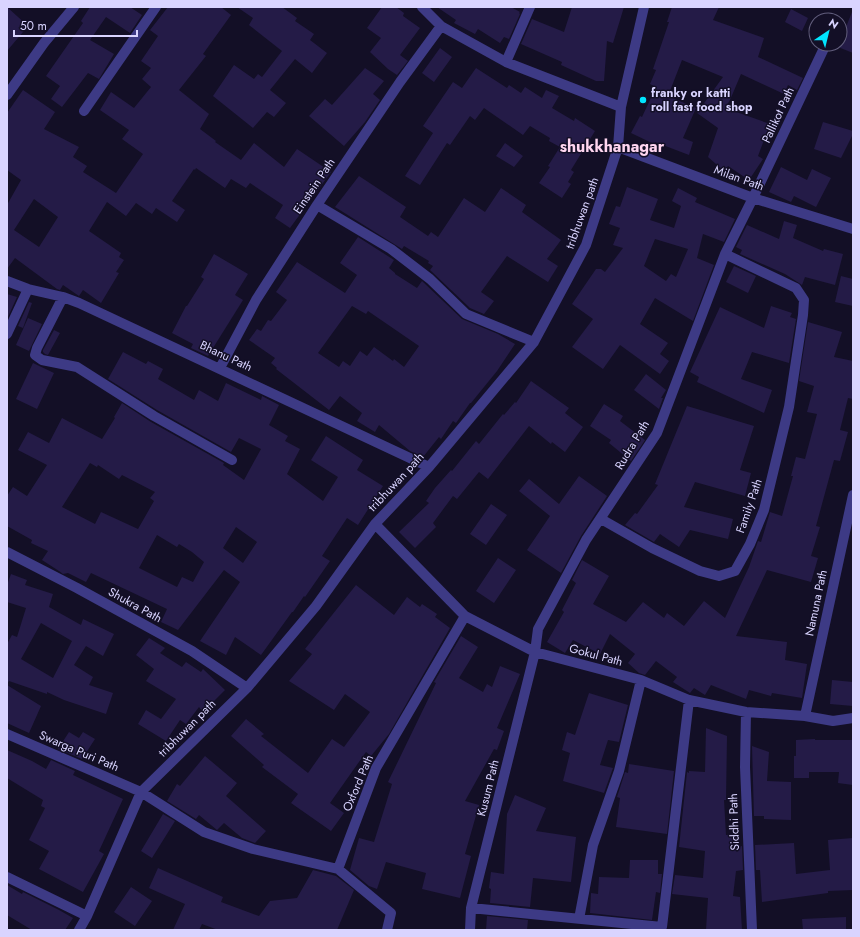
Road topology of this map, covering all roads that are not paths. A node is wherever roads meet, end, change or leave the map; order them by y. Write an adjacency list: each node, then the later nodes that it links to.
1 (74, 7): 9 (street)
2 (156, 7): 11 (street)
3 (422, 7): 6 (street)
4 (530, 7): 8 (street)
5 (644, 7): 10 (street, tribhuwan path)
6 (441, 26): 8 (street); 14 (street, Einstein Path)
7 (822, 52): 13 (street, Pallikot Path)
8 (506, 62): 10 (street)
9 (7, 95)
10 (621, 107): 12 (street, tribhuwan path)
11 (84, 111)
12 (618, 147): 13 (street, Milan Path); 21 (street, tribhuwan path)
13 (753, 198): 15 (street, Milan Path); 16 (street, Rudra Path)
14 (317, 205): 21 (street); 22 (street, Einstein Path)
15 (853, 229)
16 (725, 254): 26 (street, Rudra Path); 26 (street, Family Path)
17 (7, 281): 18 (street, Bhanu Path)
18 (28, 289): 19 (street, Bhanu Path); 20 (street)
19 (63, 297): 22 (street, Bhanu Path); 23 (street)
20 (7, 334)
21 (534, 342): 24 (street, tribhuwan path)
22 (220, 368): 24 (street, Bhanu Path)
23 (232, 460)
24 (429, 466): 27 (street, tribhuwan path)
25 (853, 495): 35 (street, Namuna Path)
26 (601, 519): 30 (street, Rudra Path)
27 (375, 524): 29 (street, Gokul Path); 32 (street, tribhuwan path)
28 (7, 552): 32 (street, Shukra Path)
29 (465, 616): 30 (street, Gokul Path); 39 (street, Oxford Path)
30 (536, 652): 31 (street, Gokul Path); 41 (street, Kusum Path)
31 (641, 680): 33 (street, Gokul Path); 43 (street)
32 (247, 688): 38 (street, tribhuwan path)
33 (689, 700): 34 (street, Gokul Path); 45 (street)
34 (746, 712): 35 (street, Gokul Path); 49 (street, Siddhi Path)
35 (805, 716): 36 (street, Gokul Path)
36 (853, 718)
37 (7, 734): 38 (street, Swarga Puri Path)
38 (141, 792): 39 (street, Swarga Puri Path); 42 (street, tribhuwan path)
39 (338, 869): 47 (street)
40 (7, 877): 42 (street)
41 (471, 908): 43 (street); 48 (street, Kusum Path)
42 (87, 916): 46 (street, tribhuwan path)
43 (579, 919): 44 (street)
44 (622, 927): 45 (street)
45 (662, 928)
46 (79, 930)
47 (387, 930)
48 (470, 930)
49 (752, 930)

